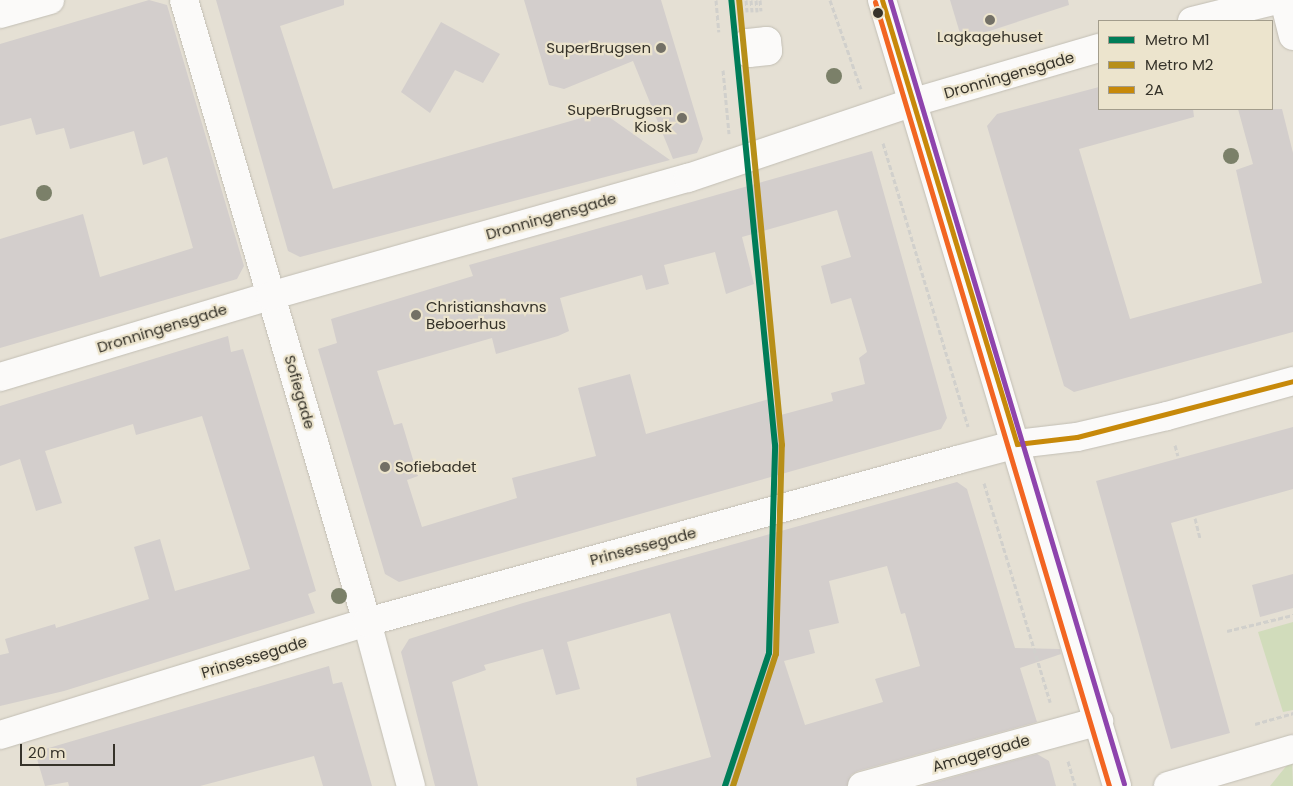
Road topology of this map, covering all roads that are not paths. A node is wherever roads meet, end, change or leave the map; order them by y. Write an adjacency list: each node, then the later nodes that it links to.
1 (50, 0): 7 (street)
2 (184, 0): 12 (street, Sofiegade)
3 (882, 0): 11 (street)
4 (1277, 0): 6 (street)
5 (1284, 0): 9 (street)
6 (1217, 7): 8 (street)
7 (0, 14)
8 (1194, 20)
9 (1293, 36)
10 (1098, 48): 11 (street, Dronningensgade)
11 (911, 103): 12 (street, Dronningensgade); 15 (street)
12 (270, 296): 13 (street, Dronningensgade); 16 (street, Sofiegade)
13 (0, 377)
14 (1293, 381): 15 (street, Prinsessegade)
15 (1017, 444): 16 (street, Prinsessegade); 17 (street)
16 (367, 622): 18 (street, Prinsessegade); 20 (street, Sofiegade)
17 (1099, 720): 21 (street, Amagergade); 22 (street)
18 (0, 736)
19 (1293, 749): 23 (street)
20 (411, 786)
21 (862, 786)
22 (1117, 786)
23 (1168, 786)

